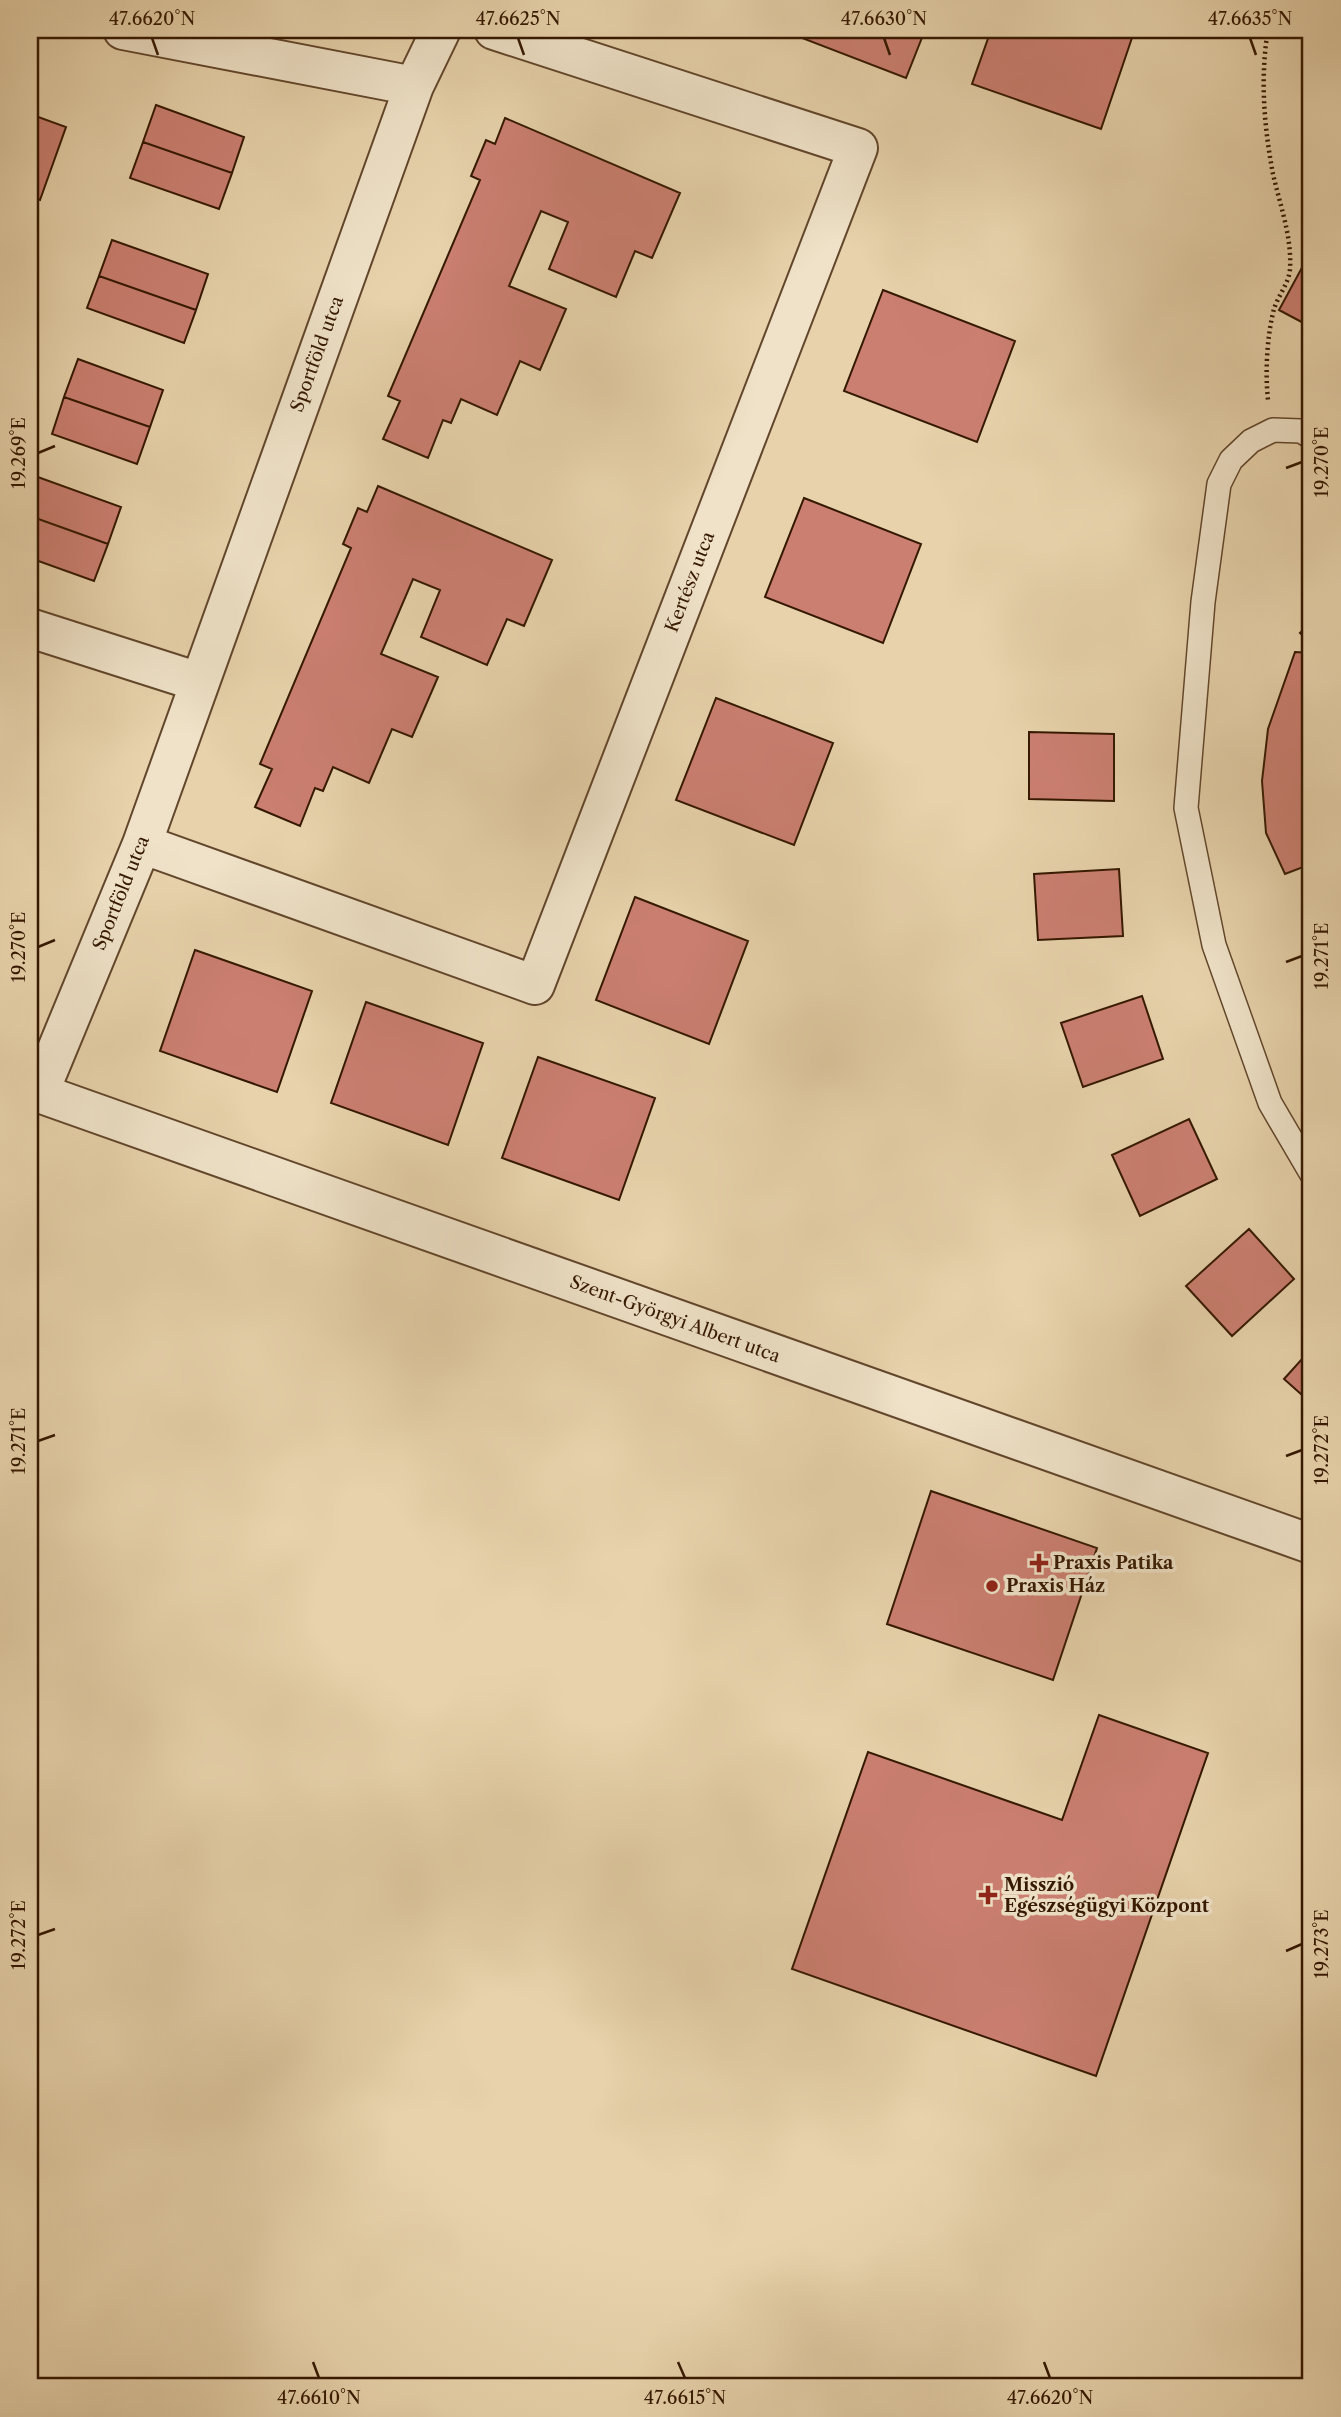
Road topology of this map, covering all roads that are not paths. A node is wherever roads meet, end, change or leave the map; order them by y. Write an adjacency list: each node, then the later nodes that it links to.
1 (123, 30): 4 (street)
2 (441, 30): 4 (street, Sportföld utca)
3 (494, 30): 8 (street, Kertész utca)
4 (414, 86): 7 (street, Sportföld utca)
5 (1311, 437): 10 (lane)
6 (30, 628): 7 (street)
7 (199, 682): 8 (street, Sportföld utca)
8 (142, 844): 9 (street, Sportföld utca)
9 (34, 1093): 11 (street, Szent-Györgyi Albert utca)
10 (1311, 1173)
11 (1311, 1544)

